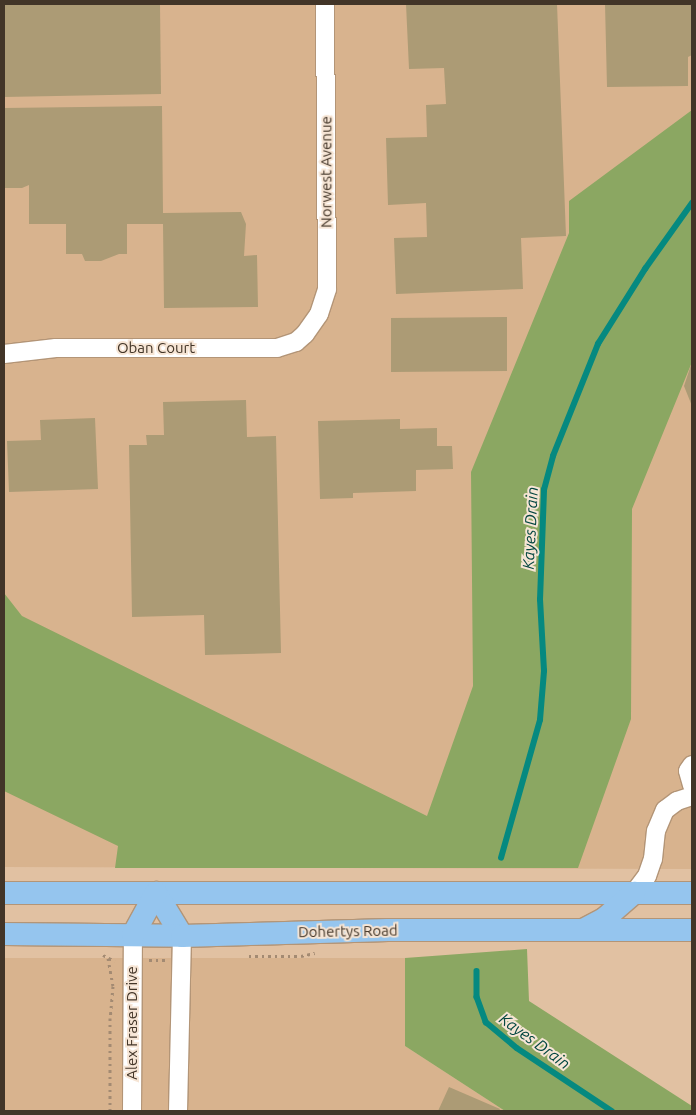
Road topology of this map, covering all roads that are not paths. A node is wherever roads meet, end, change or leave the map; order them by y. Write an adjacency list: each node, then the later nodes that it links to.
1 (325, 4): 2 (street, Norwest Avenue)
2 (305, 334): 3 (street, Oban Court)
3 (4, 354)
4 (692, 765): 5 (street)
5 (692, 785)
6 (692, 796): 9 (street)
7 (4, 893): 8 (main road)
8 (156, 893): 9 (main road); 14 (main road); 15 (main road)
9 (634, 893): 10 (main road); 11 (main road)
10 (692, 893)
11 (583, 930): 12 (main road, Dohertys Road); 15 (main road, Dohertys Road)
12 (692, 930)
13 (4, 934): 14 (main road, Dohertys Road)
14 (133, 935): 15 (main road, Dohertys Road); 16 (street, Alex Fraser Drive)
15 (182, 936): 17 (street)
16 (132, 1111)
17 (178, 1111)

